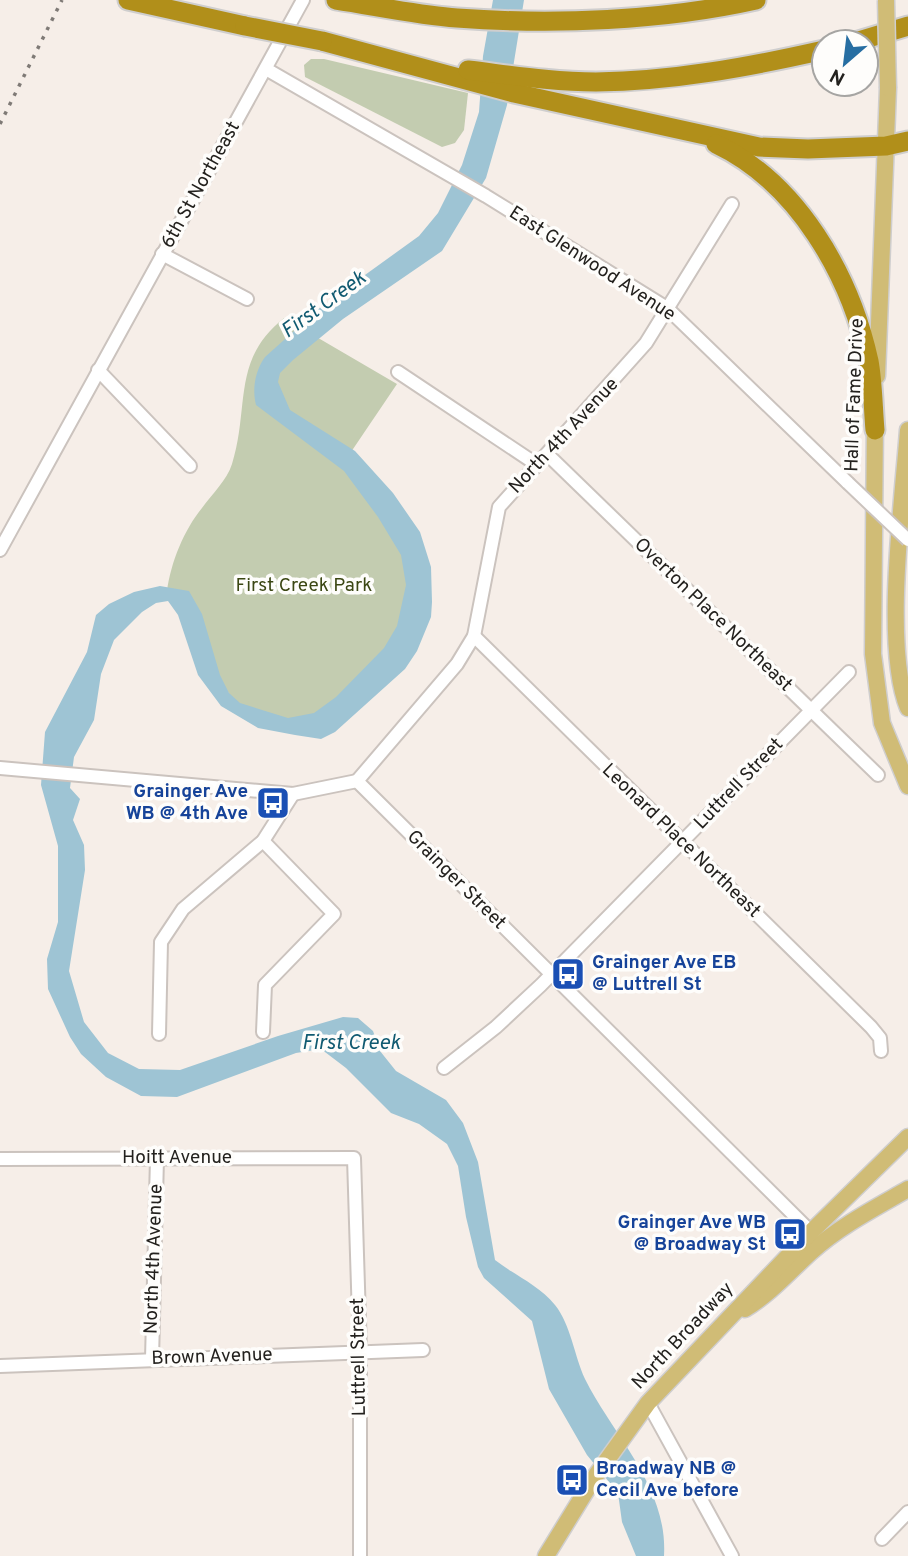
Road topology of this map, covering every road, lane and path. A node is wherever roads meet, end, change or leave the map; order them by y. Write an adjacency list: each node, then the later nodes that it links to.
1 (128, 0): 10 (highway, bridge)
2 (303, 0): 11 (street, 6th St Northeast)
3 (335, 0): 6 (highway)
4 (756, 0): 6 (highway)
5 (886, 0): 14 (main road, Hall of Fame Drive, bridge)
6 (341, 1)
7 (908, 26): 8 (highway)
8 (880, 34)
9 (810, 53): 10 (highway)
10 (402, 61): 12 (highway)
11 (266, 69): 16 (street, 6th St Northeast); 18 (street, East Glenwood Avenue)
12 (690, 131): 14 (highway); 21 (highway)
13 (908, 141): 14 (highway)
14 (886, 146): 21 (main road, Hall of Fame Drive)
15 (732, 204): 18 (street, North 4th Avenue)
16 (162, 254): 17 (street); 19 (street, 6th St Northeast)
17 (247, 299)
18 (667, 308): 23 (street, North 4th Avenue); 26 (street, East Glenwood Avenue, bridge)
19 (98, 370): 25 (street); 27 (street, 6th St Northeast)
20 (398, 372): 24 (street)
21 (875, 430): 35 (main road, Hall of Fame Drive)
22 (908, 430): 30 (main road)
23 (547, 454): 24 (street, North 4th Avenue); 31 (street, Overton Place Northeast)
24 (536, 464): 28 (street, North 4th Avenue)
25 (190, 466)
26 (908, 540)
27 (0, 550)
28 (474, 636): 34 (street, North 4th Avenue); 38 (street, Leonard Place Northeast)
29 (849, 672): 31 (street, Luttrell Street)
30 (908, 708)
31 (811, 710): 33 (street, Overton Place Northeast); 38 (street, Luttrell Street)
32 (0, 768): 36 (street)
33 (878, 775)
34 (357, 781): 36 (street); 39 (street, Grainger Street)
35 (908, 786)
36 (293, 794): 37 (street)
37 (263, 841): 40 (street); 41 (street)
38 (683, 842): 39 (street, Luttrell Street); 42 (street, Leonard Place Northeast)
39 (551, 974): 43 (street, Luttrell Street); 49 (street, Grainger Street)
40 (263, 1032)
41 (159, 1034)
42 (881, 1051)
43 (444, 1068)
44 (904, 1139): 49 (main road, North Broadway)
45 (157, 1158): 46 (street, Hoitt Avenue); 47 (street, Hoitt Avenue); 53 (street, North 4th Avenue)
46 (354, 1158): 52 (street, Luttrell Street)
47 (0, 1159)
48 (908, 1189): 49 (main road); 50 (main road)
49 (811, 1232): 50 (main road, North Broadway)
50 (730, 1318): 55 (main road, North Broadway)
51 (423, 1350): 52 (street, Brown Avenue)
52 (360, 1351): 53 (street, Brown Avenue); 58 (street, Luttrell Street)
53 (152, 1359): 54 (street, Brown Avenue)
54 (0, 1366)
55 (648, 1403): 59 (main road, North Broadway); 60 (street)
56 (908, 1513): 57 (street)
57 (882, 1539)
58 (360, 1556)
59 (545, 1556)
60 (732, 1556)

